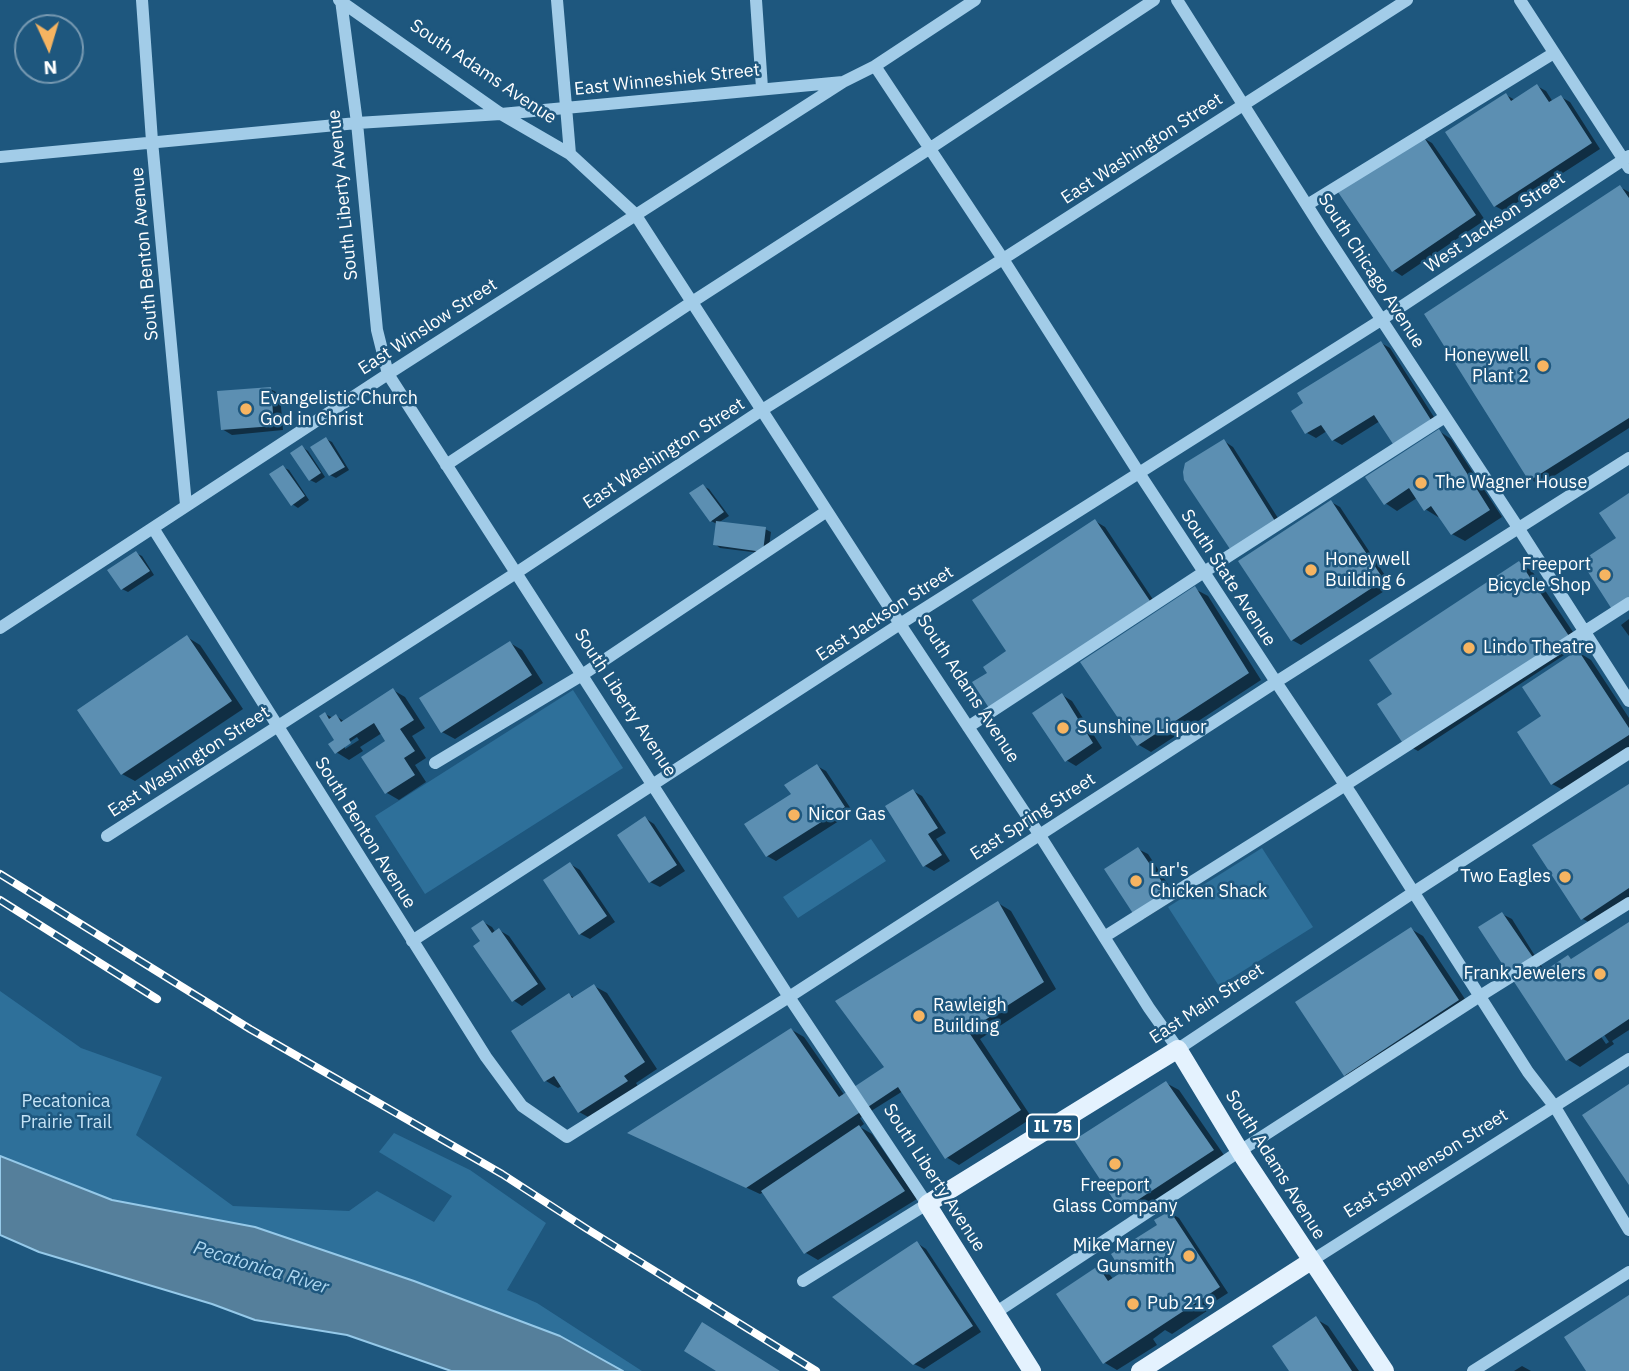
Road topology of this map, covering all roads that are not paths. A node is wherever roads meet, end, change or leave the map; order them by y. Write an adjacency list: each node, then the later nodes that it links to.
1 (142, 0): 20 (street, South Benton Avenue)
2 (557, 0): 17 (street, South Adams Avenue)
3 (756, 0): 15 (street)
4 (952, 0): 11 (street)
5 (975, 0): 11 (street)
6 (1154, 0): 21 (street)
7 (1177, 0): 16 (street, South Chicago Avenue)
8 (1407, 0): 16 (street, East Washington Street)
9 (1520, 0): 12 (street)
10 (340, 1): 18 (street, South Adams Avenue); 19 (street, South Liberty Avenue)
11 (952, 15): 13 (street)
12 (1554, 52): 24 (street); 25 (street)
13 (875, 66): 14 (street, East Winneshiek Street); 21 (street, South State Avenue)
14 (842, 82): 15 (street, East Winneshiek Street); 26 (street, East Winslow Street)
15 (762, 88): 17 (street, East Winneshiek Street)
16 (1243, 105): 25 (street, South Chicago Avenue); 27 (street, East Washington Street)
17 (567, 108): 18 (street, East Winneshiek Street); 22 (street, South Adams Avenue)
18 (501, 114): 19 (street, East Winneshiek Street); 22 (street, South Adams Avenue)
19 (357, 123): 20 (street, East Winneshiek Street); 30 (street, South Liberty Avenue)
20 (152, 141): 23 (street, East Winneshiek Street); 36 (street, South Benton Avenue)
21 (929, 149): 27 (street, South State Avenue); 28 (street)
22 (570, 154): 26 (street, South Adams Avenue)
23 (0, 157)
24 (1627, 161): 29 (street, West Jackson Street)
25 (1307, 205): 29 (street, South Chicago Avenue)
26 (635, 214): 28 (street, South Adams Avenue); 30 (street, East Winslow Street)
27 (1003, 259): 31 (street, East Washington Street); 35 (street, South State Avenue)
28 (692, 302): 31 (street, South Adams Avenue); 34 (street)
29 (1381, 320): 32 (street, South Chicago Avenue); 35 (street, East Jackson Street)
30 (388, 374): 34 (street, South Liberty Avenue); 36 (street, East Winslow Street)
31 (762, 410): 37 (street, South Adams Avenue); 41 (street, East Washington Street)
32 (1445, 417): 39 (street, South Chicago Avenue); 40 (street)
33 (1629, 458): 39 (street, East Spring Street)
34 (446, 465): 41 (street, South Liberty Avenue)
35 (1139, 473): 40 (street, South State Avenue); 43 (street, East Jackson Street)
36 (186, 505): 38 (street, East Winslow Street)
37 (827, 511): 43 (street, South Adams Avenue); 46 (street)
38 (153, 528): 44 (street, East Winslow Street); 49 (street, South Benton Avenue)
39 (1519, 529): 45 (street, South Chicago Avenue); 47 (street, East Spring Street)
40 (1204, 572): 47 (street, South State Avenue); 50 (street)
41 (516, 573): 46 (street, South Liberty Avenue); 49 (street, East Washington Street)
42 (1629, 603): 45 (street)
43 (900, 624): 50 (street, South Adams Avenue); 53 (street, East Jackson Street)
44 (0, 628)
45 (1585, 632): 48 (street, South Chicago Avenue); 54 (street)
46 (582, 675): 52 (street); 53 (street, South Liberty Avenue)
47 (1276, 682): 54 (street, South State Avenue); 55 (street, East Spring Street)
48 (1629, 701)
49 (278, 726): 56 (street, East Washington Street); 60 (street, South Benton Avenue)
50 (968, 727): 55 (street, South Adams Avenue)
51 (1629, 753): 57 (street, East Main Street)
52 (435, 763)
53 (653, 785): 60 (street, East Jackson Street); 62 (street, South Liberty Avenue)
54 (1345, 785): 57 (street, South State Avenue); 59 (street)
55 (1039, 835): 59 (street, South Adams Avenue); 62 (street, East Spring Street)
56 (107, 836)
57 (1414, 892): 61 (street, South State Avenue); 63 (street, East Main Street)
58 (1629, 903): 61 (street)
59 (1104, 937): 63 (street, South Adams Avenue)
60 (412, 941): 66 (street, South Benton Avenue)
61 (1480, 996): 65 (street, South State Avenue); 67 (street)
62 (789, 997): 66 (street, East Spring Street); 68 (street, South Liberty Avenue)
63 (1178, 1049): 67 (main road, South Adams Avenue); 68 (main road, East Main Street / IL 75)
64 (1629, 1059): 65 (street, East Stephenson Street)
65 (1555, 1107): 69 (street, South State Avenue); 70 (street, East Stephenson Street)
66 (567, 1137)
67 (1240, 1150): 70 (main road, South Adams Avenue); 73 (street)
68 (927, 1204): 72 (street, East Main Street); 73 (main road, South Liberty Avenue)
69 (1629, 1230)
70 (1311, 1261): 75 (main road, East Stephenson Street); 76 (main road, South Adams Avenue)
71 (1629, 1272): 77 (street)
72 (803, 1281)
73 (995, 1313): 74 (main road, South Liberty Avenue)
74 (1032, 1371)
75 (1140, 1371)
76 (1385, 1371)
77 (1473, 1371)

